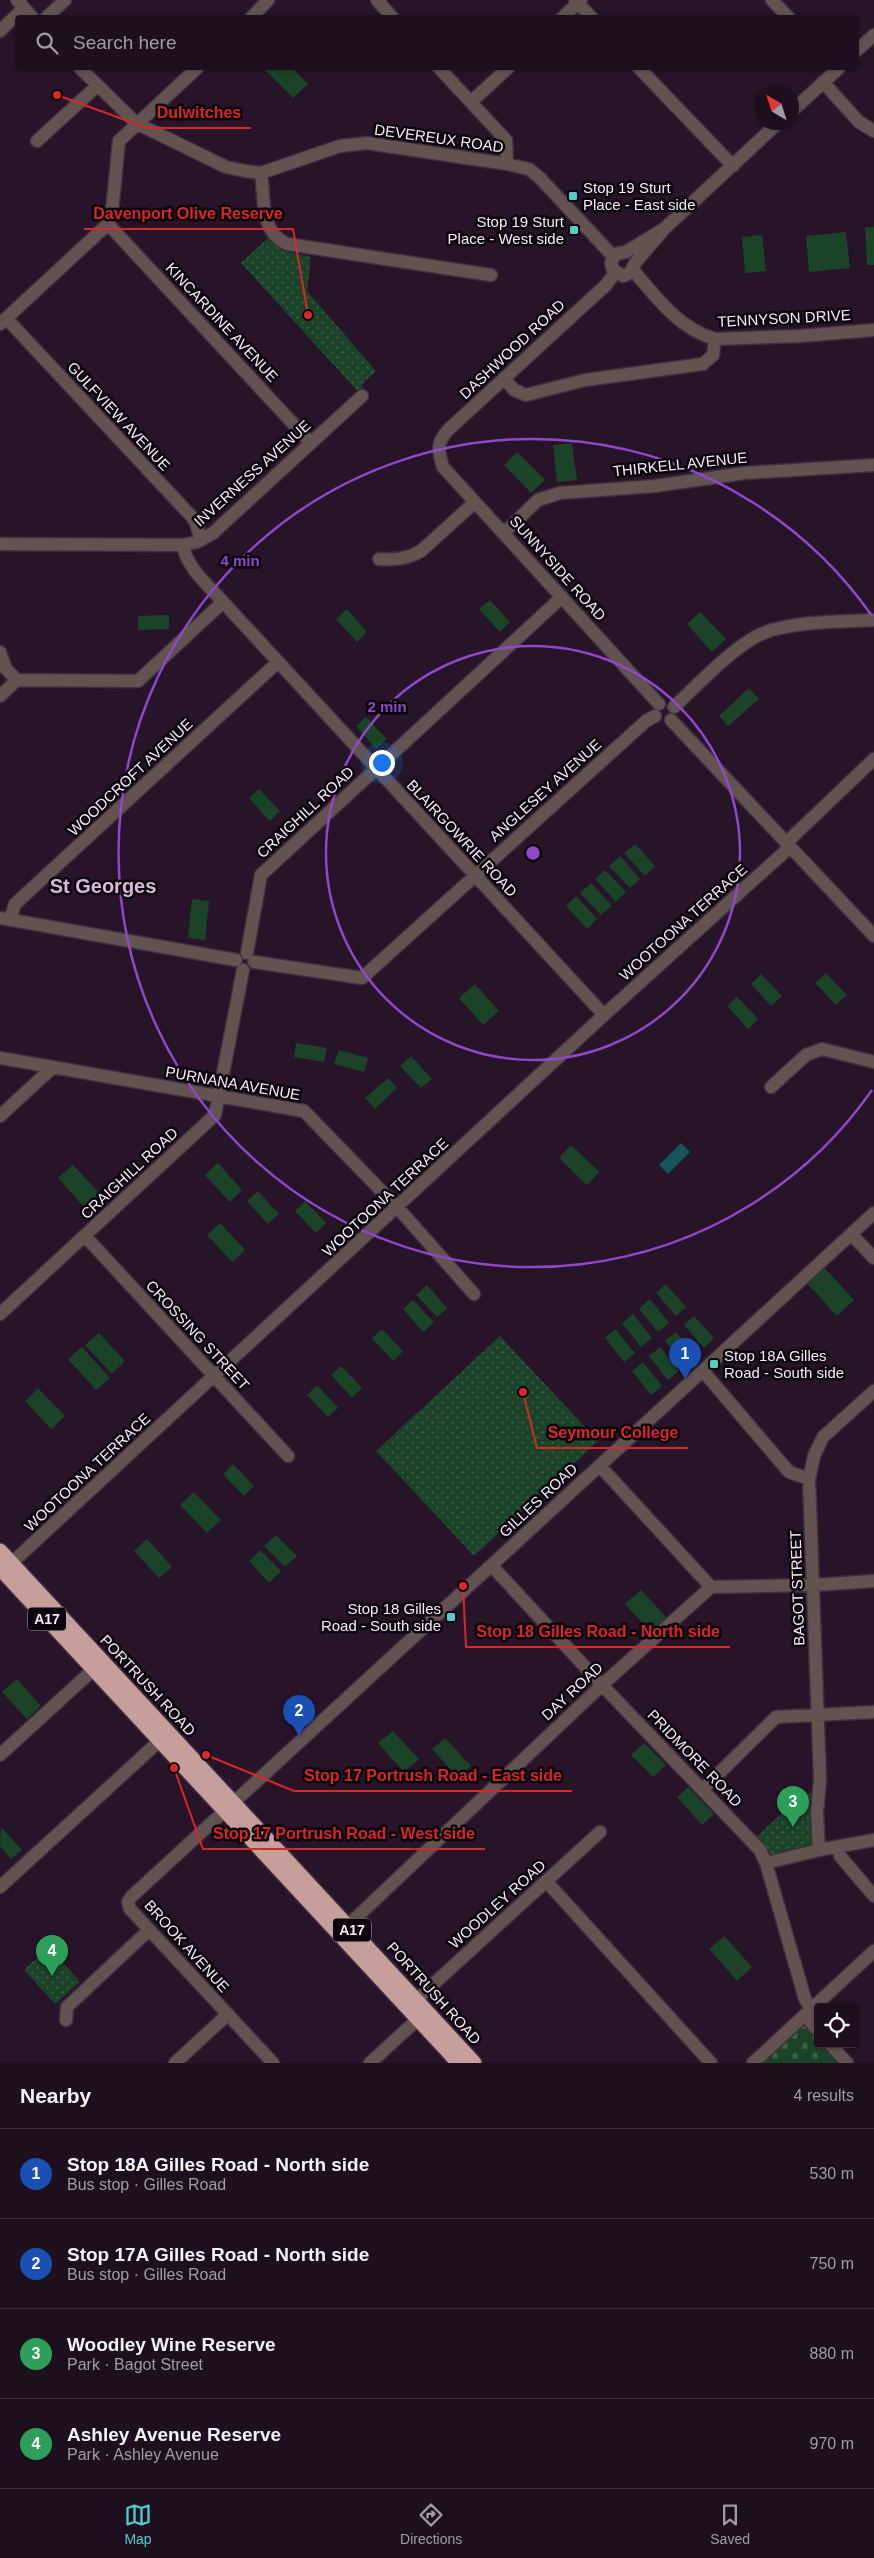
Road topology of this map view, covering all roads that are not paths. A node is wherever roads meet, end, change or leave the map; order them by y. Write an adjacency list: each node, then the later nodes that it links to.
1 (65, 0): 6 (street)
2 (268, 0): 7 (street)
3 (377, 0): 8 (street)
4 (772, 0): 11 (street)
5 (578, 1): 9 (street); 10 (street)
6 (49, 15)
7 (254, 15)
8 (390, 15)
9 (565, 15)
10 (590, 15)
11 (786, 15)
12 (15, 18): 13 (street)
13 (0, 31)
14 (874, 35): 15 (street)
15 (859, 48)
16 (82, 70): 23 (street)
17 (195, 70): 26 (street)
18 (441, 70): 24 (street)
19 (506, 70): 24 (street)
20 (641, 70): 31 (street)
21 (835, 70): 22 (street)
22 (823, 82): 25 (street); 28 (street)
23 (97, 86): 26 (street); 29 (street)
24 (471, 102): 30 (street)
25 (799, 104)
26 (136, 123): 32 (street); 33 (street)
27 (771, 130): 31 (street)
28 (874, 131)
29 (38, 141)
30 (507, 164): 32 (street, DEVEREUX ROAD); 36 (street, DEVEREUX ROAD)
31 (733, 166): 34 (street)
32 (261, 173): 39 (street)
33 (108, 224): 40 (street); 45 (street, KINCARDINE AVENUE)
34 (664, 229): 35 (street); 37 (street)
35 (626, 252): 36 (street); 37 (street)
36 (613, 256): 38 (street)
37 (634, 266): 38 (street); 42 (street, TENNYSON DRIVE)
38 (615, 273): 43 (street, DASHWOOD ROAD)
39 (491, 275)
40 (3, 321): 50 (street, GULFVIEW AVENUE)
41 (874, 330): 42 (street, TENNYSON DRIVE)
42 (715, 339): 43 (street)
43 (504, 378): 46 (street, DASHWOOD ROAD)
44 (362, 396): 45 (street, INVERNESS AVENUE)
45 (311, 442): 50 (street, INVERNESS AVENUE)
46 (438, 452): 48 (street, SUNNYSIDE ROAD)
47 (874, 465): 49 (street, THIRKELL AVENUE)
48 (475, 502): 49 (street, SUNNYSIDE ROAD); 53 (street)
49 (504, 533): 54 (street, SUNNYSIDE ROAD)
50 (200, 540): 52 (street, INVERNESS AVENUE)
51 (0, 544): 52 (street, INVERNESS AVENUE)
52 (183, 545): 55 (street, BLAIRGOWRIE ROAD)
53 (379, 559)
54 (562, 597): 61 (street, SUNNYSIDE ROAD); 64 (street, CRAIGHILL ROAD)
55 (223, 602): 58 (street, BLAIRGOWRIE ROAD); 59 (street)
56 (874, 620): 62 (street)
57 (0, 652): 59 (street)
58 (278, 662): 64 (street, BLAIRGOWRIE ROAD); 67 (street, WOODCROFT AVENUE)
59 (17, 680): 60 (street)
60 (0, 696)
61 (657, 710): 62 (street); 66 (street, ANGLESEY AVENUE)
62 (672, 714): 65 (street)
63 (874, 759): 65 (street, WOOTOONA TERRACE)
64 (376, 769): 66 (street, BLAIRGOWRIE ROAD); 69 (street, CRAIGHILL ROAD)
65 (788, 845): 68 (street); 70 (street, WOOTOONA TERRACE)
66 (475, 876): 69 (street, ANGLESEY AVENUE); 70 (street, BLAIRGOWRIE ROAD)
67 (5, 919): 69 (street, ANGLESEY AVENUE)
68 (874, 936)
69 (245, 961): 75 (street, CRAIGHILL ROAD)
70 (604, 1015): 77 (street, WOOTOONA TERRACE)
71 (0, 1058): 73 (street, PURNANA AVENUE)
72 (874, 1062): 74 (street)
73 (52, 1068): 75 (street, PURNANA AVENUE); 76 (street)
74 (772, 1087)
75 (220, 1098): 77 (street, PURNANA AVENUE); 80 (street, CRAIGHILL ROAD)
76 (0, 1116)
77 (397, 1207): 82 (street, PURNANA AVENUE); 85 (street, WOOTOONA TERRACE)
78 (874, 1214): 79 (street, GILLES ROAD)
79 (851, 1234): 81 (street); 84 (street, GILLES ROAD)
80 (85, 1236): 83 (street, CRAIGHILL ROAD); 85 (street, CROSSING STREET)
81 (874, 1258)
82 (474, 1294)
83 (0, 1314)
84 (703, 1370): 88 (street, GILLES ROAD); 89 (street)
85 (215, 1377): 87 (street, CROSSING STREET); 92 (street, WOOTOONA TERRACE)
86 (874, 1391): 89 (street, BAGOT STREET)
87 (288, 1456)
88 (600, 1466): 91 (street, GILLES ROAD); 95 (street)
89 (809, 1479): 94 (street, BAGOT STREET)
90 (0, 1552): 92 (highway, PORTRUSH ROAD / A17)
91 (492, 1566): 97 (street, PRIDMORE ROAD); 103 (street, GILLES ROAD)
92 (5, 1568): 96 (highway, PORTRUSH ROAD / A17); 100 (highway, PORTRUSH ROAD / A17)
93 (874, 1581): 94 (street)
94 (814, 1585): 95 (street); 99 (street, BAGOT STREET)
95 (711, 1587): 97 (street, DAY ROAD)
96 (94, 1669): 100 (highway, PORTRUSH ROAD / A17); 101 (street)
97 (602, 1685): 102 (street, PRIDMORE ROAD); 113 (street, DAY ROAD)
98 (874, 1712): 99 (street)
99 (818, 1715): 102 (street); 107 (street, BAGOT STREET)
100 (164, 1736): 103 (highway, PORTRUSH ROAD / A17); 110 (street)
101 (0, 1755)
102 (703, 1789): 108 (street, PRIDMORE ROAD)
103 (230, 1807): 112 (street, BROOK AVENUE); 113 (highway, PORTRUSH ROAD / A17)
104 (600, 1832): 109 (street, WOODLEY ROAD)
105 (874, 1840): 106 (street)
106 (840, 1846): 107 (street); 111 (street)
107 (819, 1850): 108 (street)
108 (766, 1862): 116 (street, PRIDMORE ROAD)
109 (546, 1880): 115 (street, WOODLEY ROAD); 127 (street)
110 (0, 1887)
111 (874, 1896)
112 (149, 1930): 117 (street, BROOK AVENUE); 119 (street)
113 (343, 1930): 115 (highway, PORTRUSH ROAD / A17); 118 (highway, PORTRUSH ROAD / A17)
114 (874, 1951): 116 (street)
115 (416, 2000): 126 (highway, PORTRUSH ROAD / A17)
116 (808, 2012): 120 (street, PRIDMORE ROAD); 128 (street)
117 (228, 2014): 122 (street); 123 (street, BROOK AVENUE)
118 (418, 2019): 124 (street); 125 (highway, PORTRUSH ROAD / A17)
119 (66, 2020)
120 (814, 2023)
121 (834, 2048): 129 (street)
122 (175, 2063)
123 (273, 2063)
124 (370, 2063)
125 (459, 2063)
126 (474, 2063)
127 (711, 2063)
128 (752, 2063)
129 (847, 2063)

